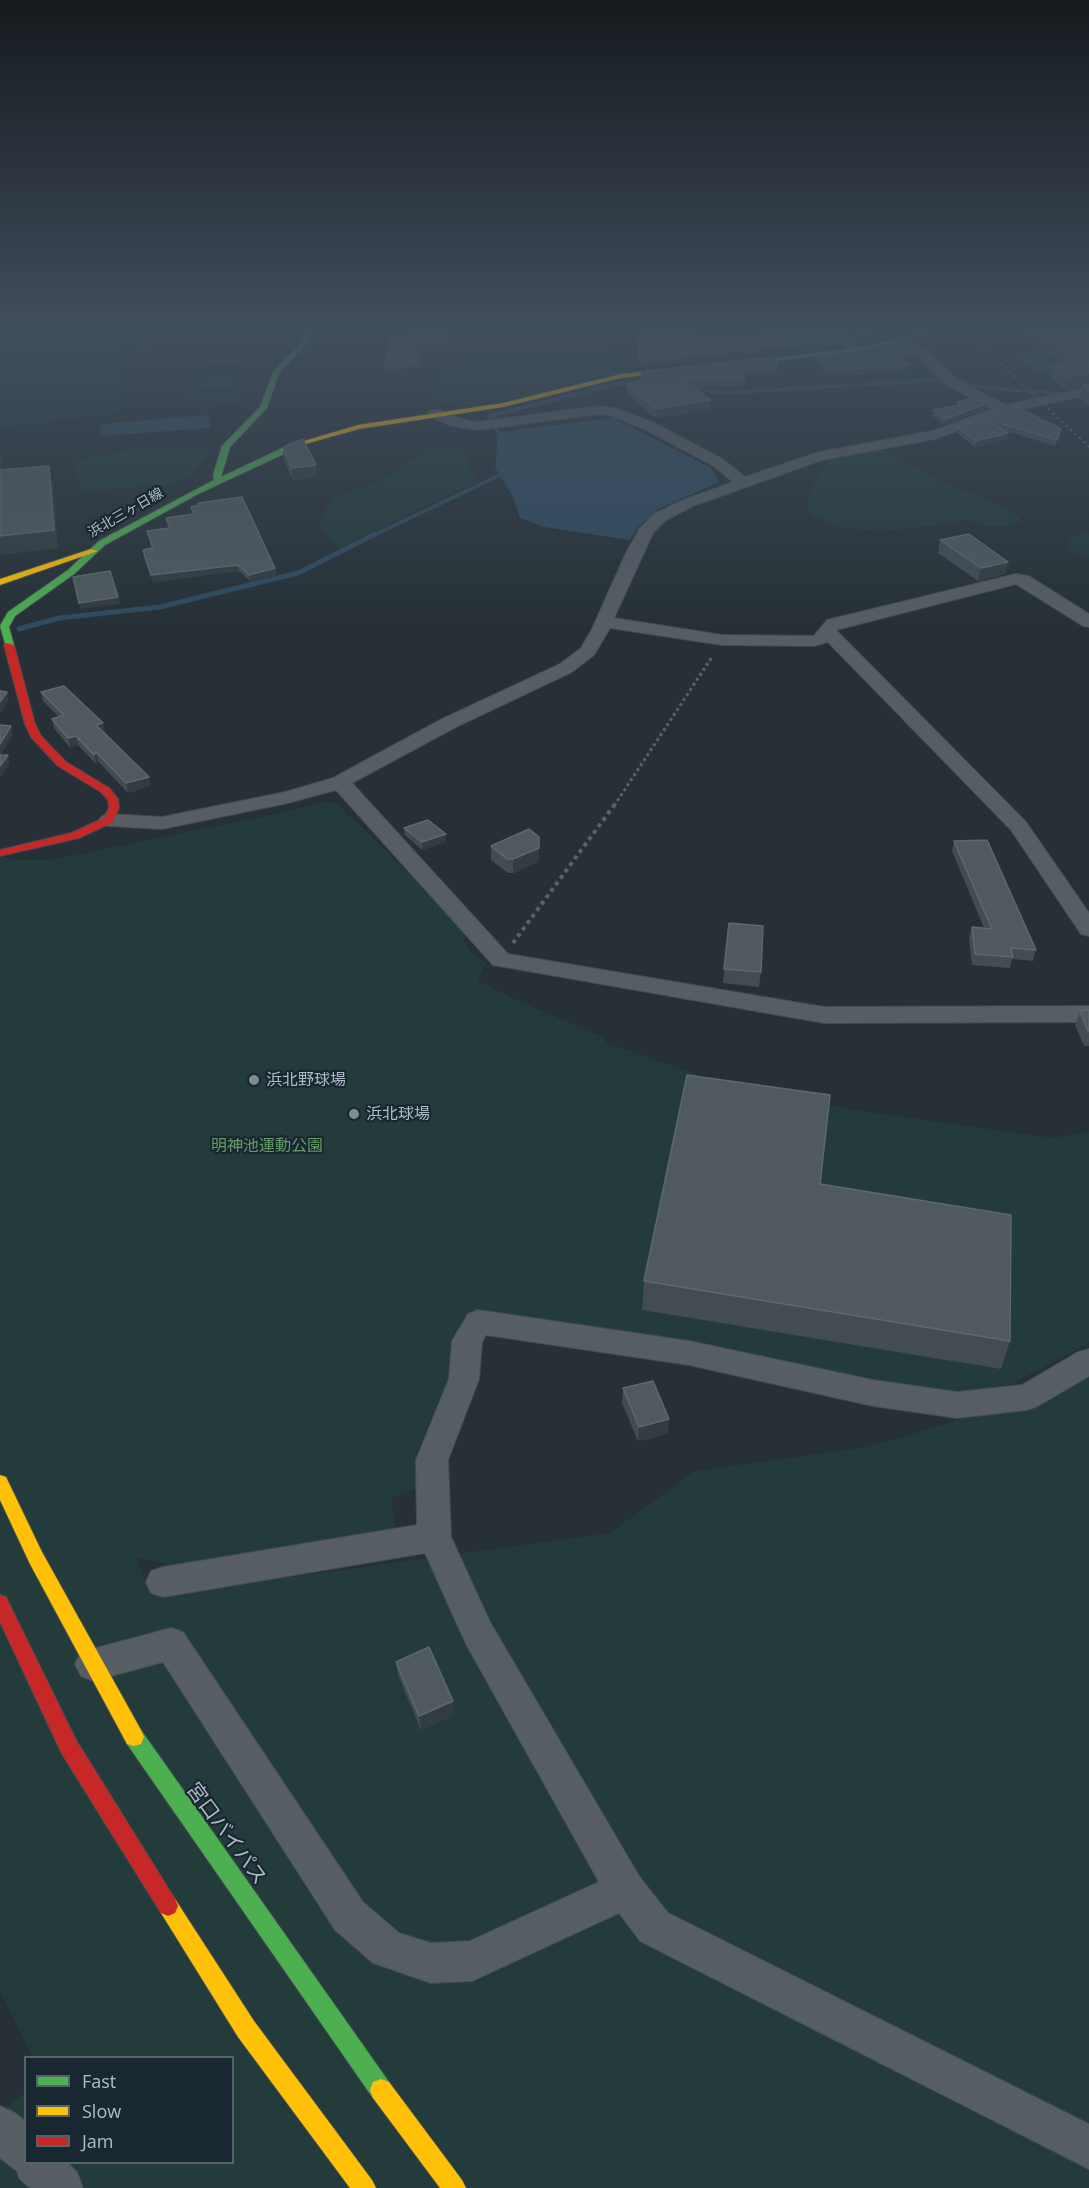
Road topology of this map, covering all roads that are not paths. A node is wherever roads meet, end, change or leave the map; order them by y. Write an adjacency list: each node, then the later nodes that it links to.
1 (243, 428): 5 (main road)
2 (354, 428): 5 (main road, 浜北三ヶ日線)
3 (653, 428): 6 (street)
4 (953, 428): 6 (street)
5 (218, 481): 7 (main road, 浜北三ヶ日線)
6 (743, 483): 9 (street)
7 (94, 551): 8 (main road); 13 (main road, 浜北三ヶ日線)
8 (0, 582)
9 (604, 622): 11 (street); 12 (street)
10 (1089, 622): 11 (street)
11 (826, 630): 15 (street)
12 (340, 782): 13 (street); 16 (street)
13 (109, 820): 14 (main road)
14 (0, 853)
15 (1089, 929)
16 (1089, 1014)
17 (1089, 1361): 19 (street)
18 (0, 1482): 22 (main road, 宮口バイパス)
19 (434, 1538): 20 (street); 23 (street)
20 (163, 1582)
21 (0, 1604): 29 (main road)
22 (93, 1664): 23 (street); 30 (main road, 宮口バイパス)
23 (625, 1890): 25 (street)
24 (0, 2128): 26 (street)
25 (1089, 2147)
26 (24, 2151)
27 (36, 2164): 28 (street)
28 (61, 2188)
29 (363, 2188)
30 (454, 2188)

